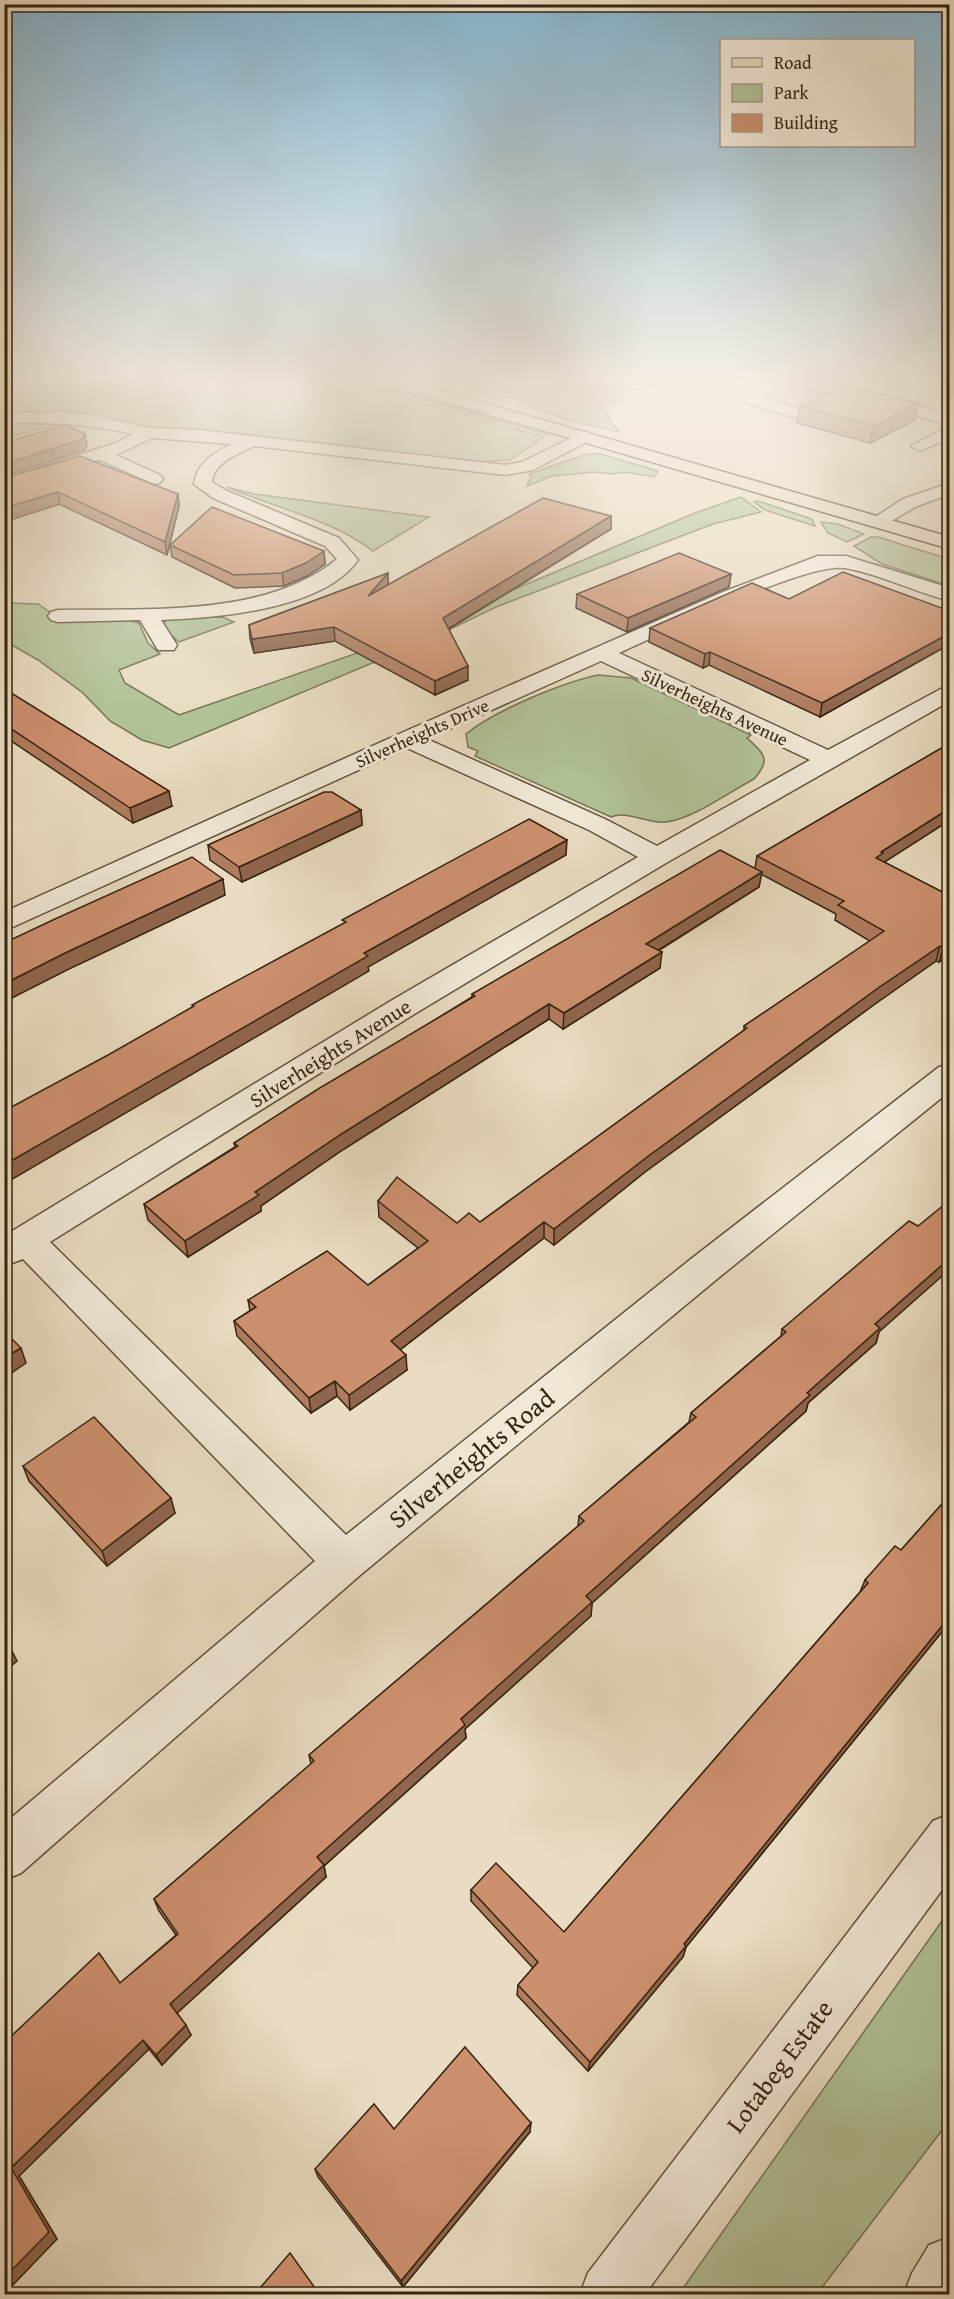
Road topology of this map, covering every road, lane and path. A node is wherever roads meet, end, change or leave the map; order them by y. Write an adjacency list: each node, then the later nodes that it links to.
1 (215, 491): 7 (street)
2 (773, 491): 4 (main road)
3 (941, 491): 4 (street)
4 (878, 522): 5 (main road)
5 (950, 543)
6 (950, 594): 10 (street, Silverheights Drive)
7 (146, 613): 8 (street); 9 (street)
8 (58, 616)
9 (166, 645)
10 (601, 653): 12 (street, Silverheights Drive); 13 (street, Silverheights Avenue)
11 (950, 691): 13 (street, Silverheights Avenue)
12 (407, 739): 14 (street); 15 (street, Silverheights Drive)
13 (829, 760): 14 (street, Silverheights Avenue)
14 (657, 856): 17 (street, Silverheights Avenue)
15 (4, 923)
16 (950, 1074): 18 (street, Silverheights Road)
17 (15, 1247): 18 (street)
18 (344, 1562): 20 (street, Silverheights Road)
19 (950, 1839): 22 (street, Lotabeg Estate)
20 (4, 1856)
21 (950, 2266): 23 (street)
22 (609, 2295)
23 (933, 2295)

